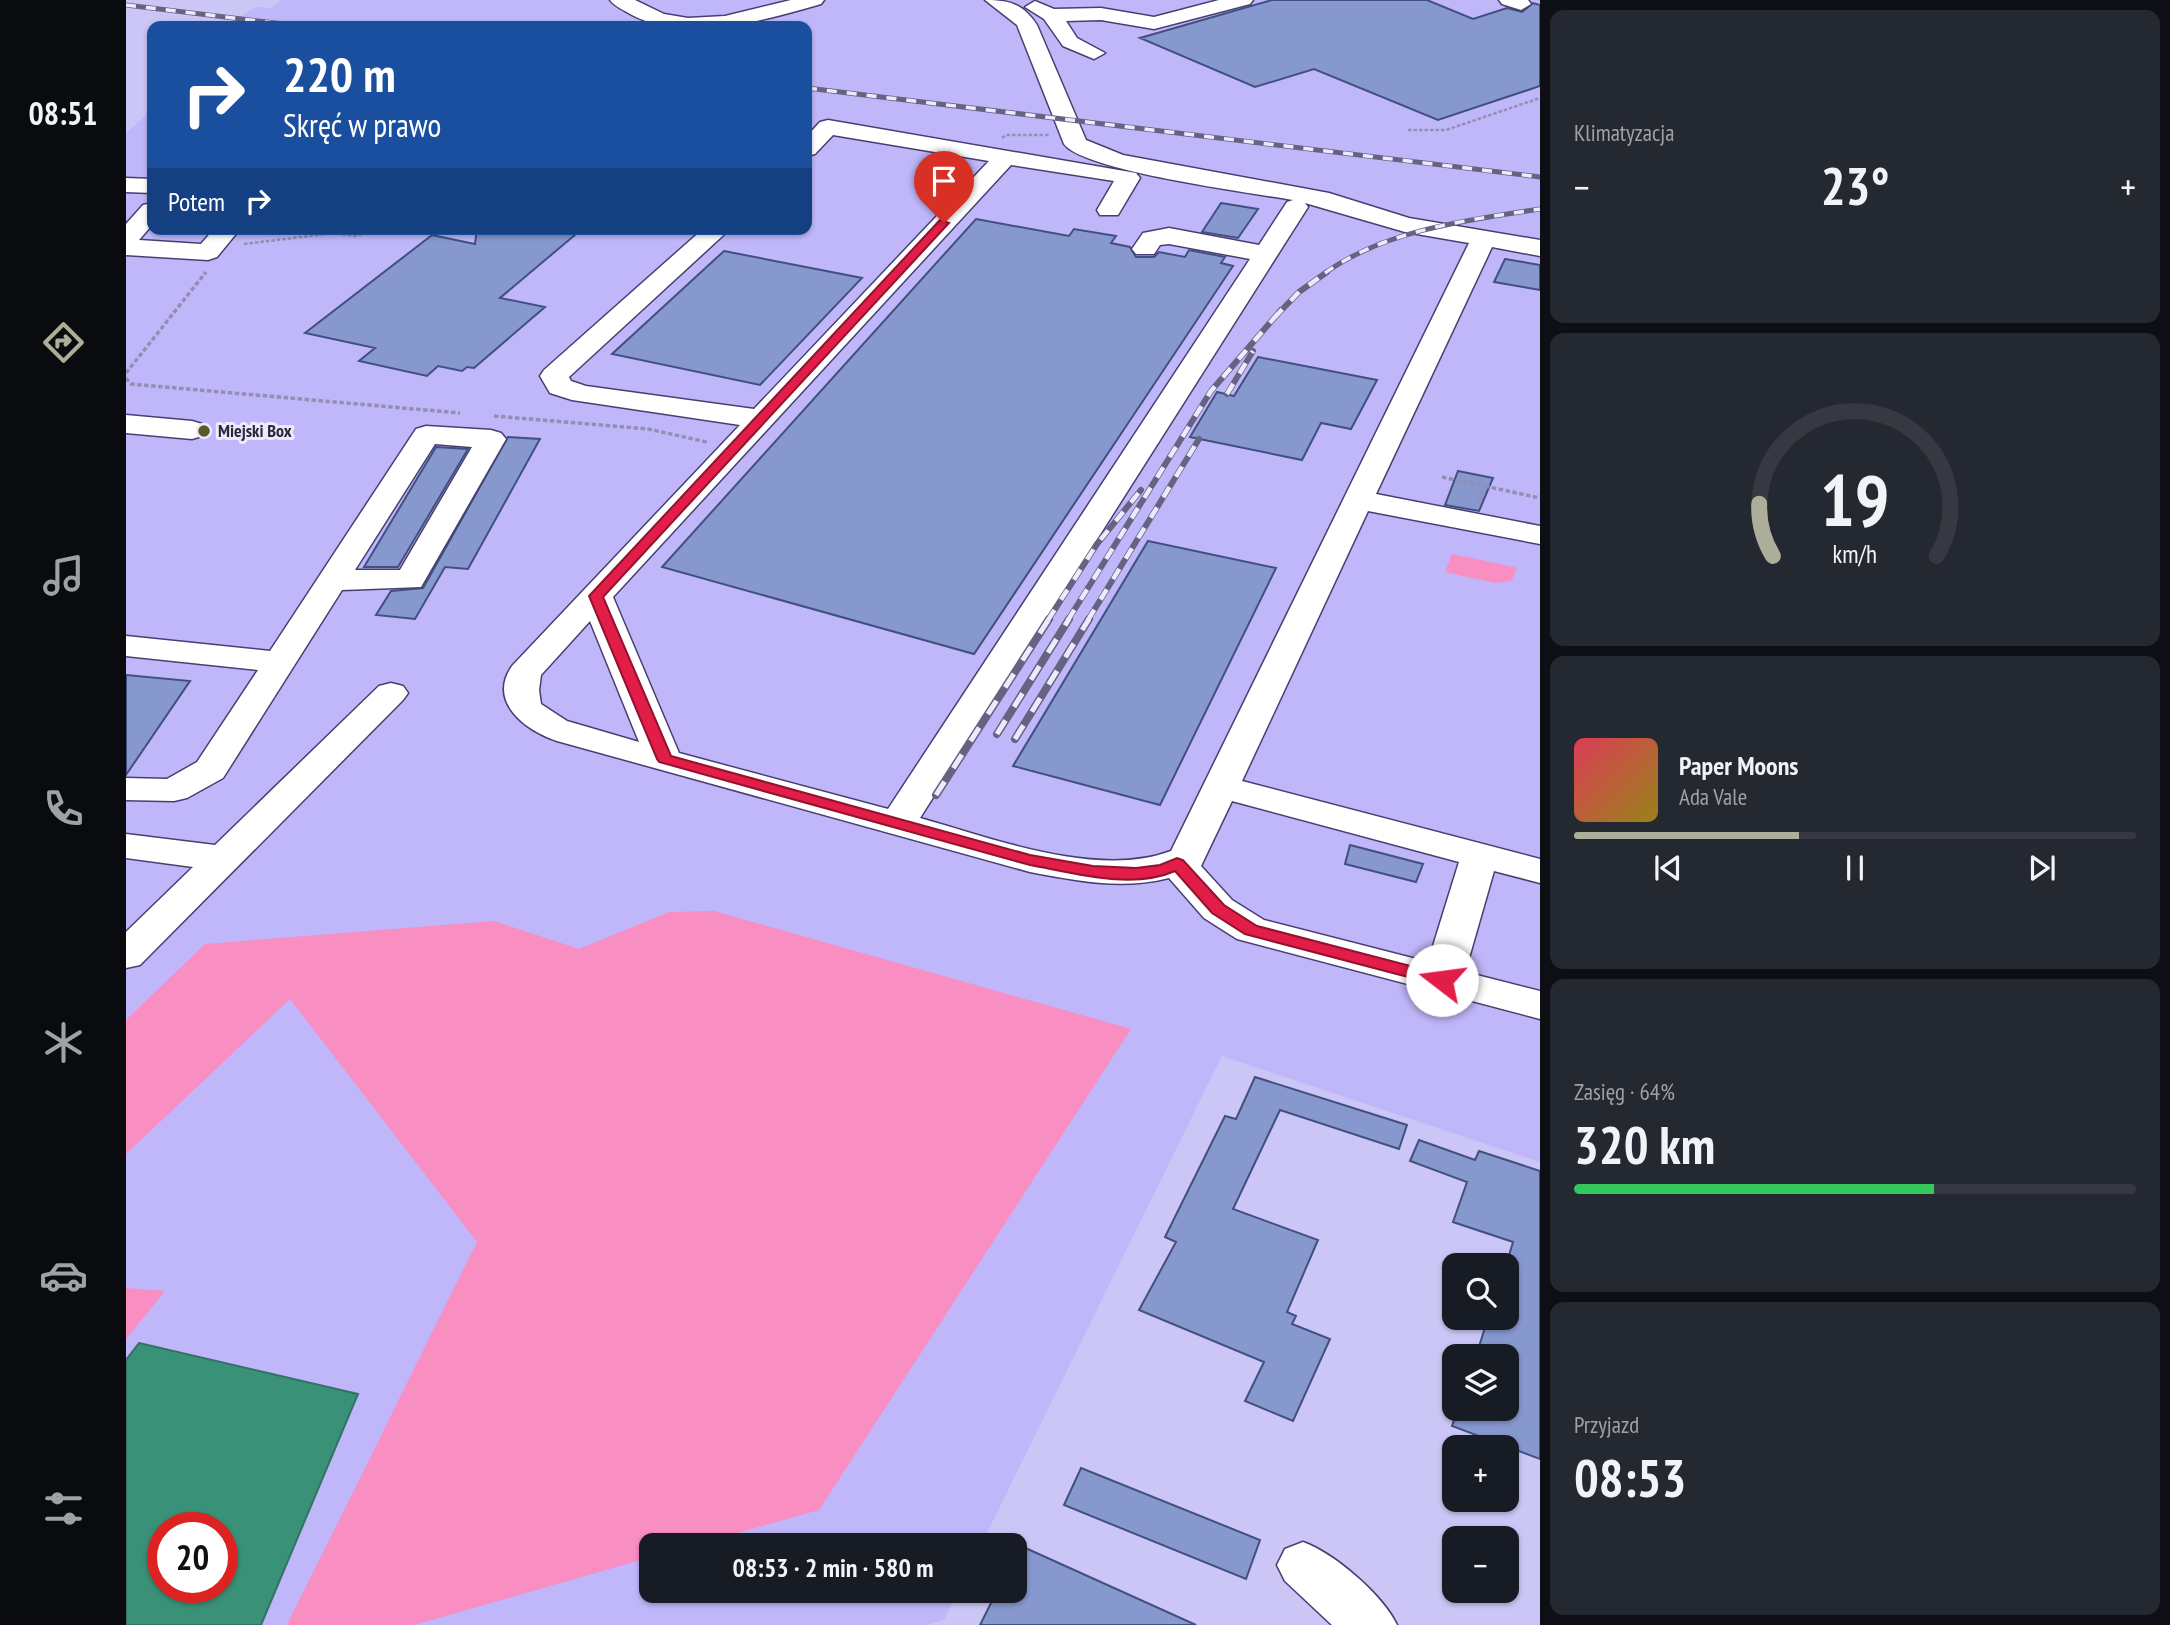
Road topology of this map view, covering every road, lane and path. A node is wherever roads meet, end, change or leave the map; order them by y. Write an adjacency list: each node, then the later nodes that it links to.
1 (620, 0): 6 (lane)
2 (814, 0): 7 (lane)
3 (1009, 1): 5 (lane); 19 (lane)
4 (1232, 3): 5 (lane)
5 (1051, 15): 8 (lane)
6 (666, 21)
7 (733, 21)
8 (1094, 53)
9 (1540, 98): 11 (path)
10 (817, 125): 13 (lane)
11 (1408, 130)
12 (1047, 135): 13 (path)
13 (1004, 147): 14 (lane); 37 (lane)
14 (1128, 178): 17 (lane); 18 (lane)
15 (126, 185): 16 (lane)
16 (147, 186)
17 (1296, 207): 19 (lane); 29 (lane)
18 (1109, 210)
19 (1369, 215): 24 (lane)
20 (147, 216): 25 (lane)
21 (284, 235): 23 (path)
22 (711, 235): 34 (lane)
23 (234, 237): 26 (lane)
24 (1484, 238): 27 (lane); 42 (lane)
25 (126, 239)
26 (126, 247)
27 (1540, 248)
28 (1145, 249): 29 (lane)
29 (1266, 254): 52 (lane)
30 (210, 267): 31 (path)
31 (126, 373)
32 (623, 374): 34 (lane)
33 (126, 378): 35 (path)
34 (641, 401): 37 (lane)
35 (471, 414)
36 (485, 415): 40 (path)
37 (762, 419): 45 (lane)
38 (126, 424): 39 (lane)
39 (192, 430)
40 (693, 439)
41 (1485, 486): 43 (path)
42 (1364, 490): 43 (lane); 50 (lane)
43 (1540, 517)
44 (332, 580): 44 (lane); 47 (lane)
45 (596, 596): 49 (lane); 49 (lane)
46 (126, 646): 47 (lane)
47 (279, 663): 51 (lane)
48 (391, 693): 55 (lane)
49 (664, 759): 52 (lane)
50 (1222, 787): 54 (lane); 56 (lane)
51 (126, 789)
52 (898, 823): 56 (lane)
53 (126, 846): 55 (lane)
54 (1480, 856): 57 (lane); 59 (lane)
55 (221, 858): 58 (lane)
56 (1177, 863): 59 (lane)
57 (1540, 871)
58 (126, 955)
59 (1442, 980): 60 (lane)
60 (1540, 1005)
61 (1303, 1565): 62 (lane)
62 (1370, 1625)

